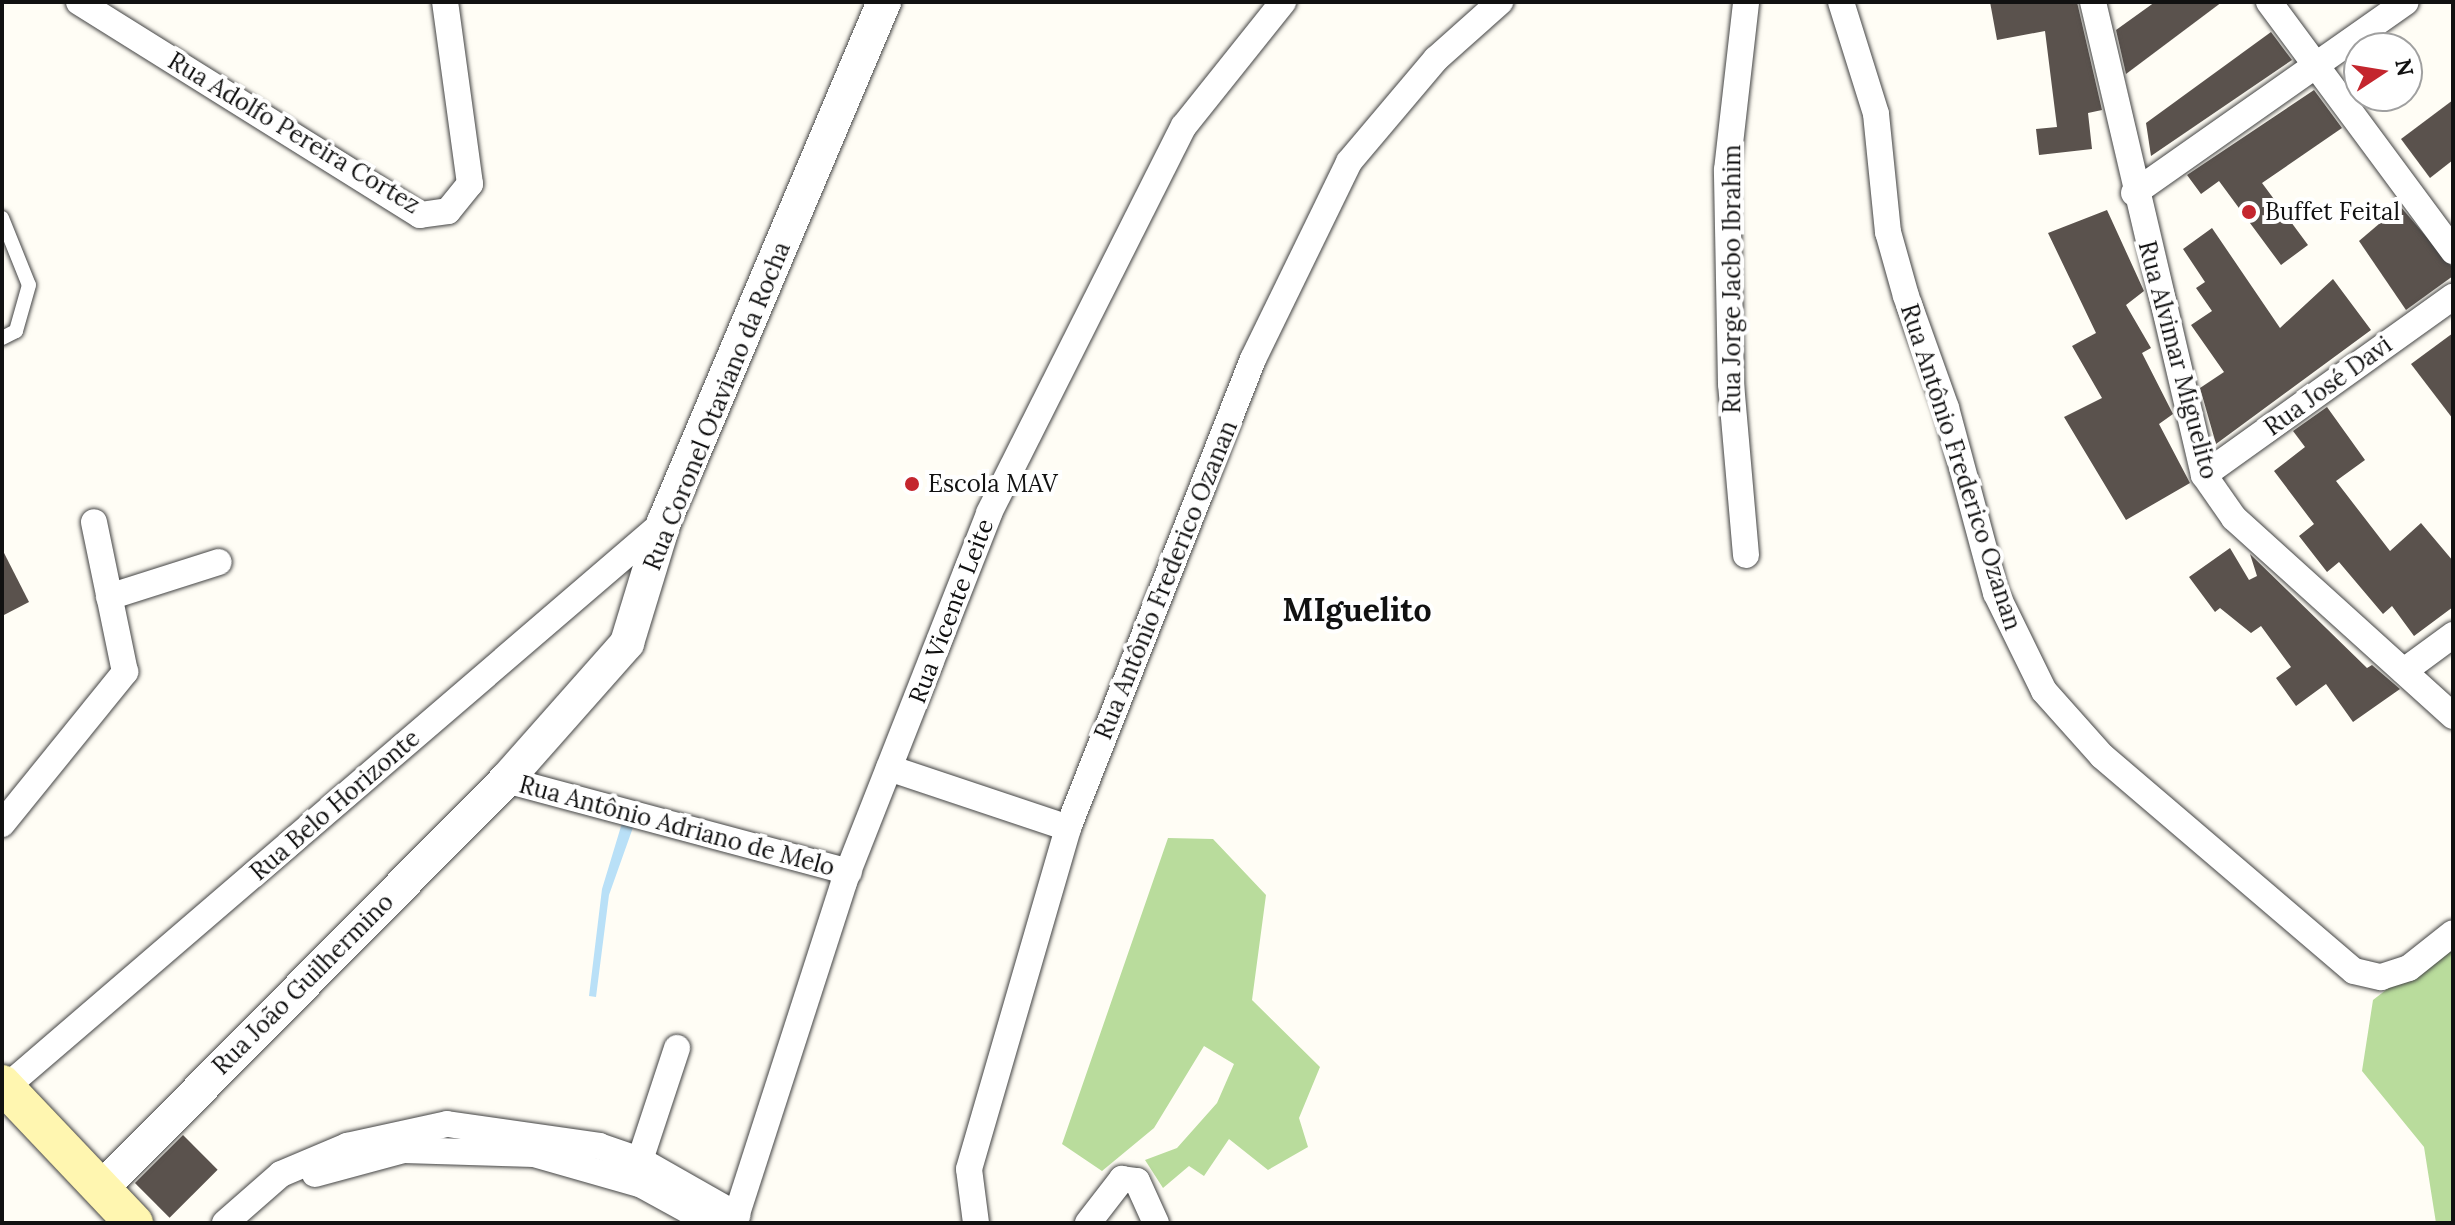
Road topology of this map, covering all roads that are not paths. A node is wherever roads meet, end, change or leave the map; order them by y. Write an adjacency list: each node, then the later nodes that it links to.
1 (79, 2): 2 (street, Rua Adolfo Pereira Cortez)
2 (445, 2)
3 (884, 2): 19 (street, Rua Coronel Otaviano da Rocha)
4 (1283, 2): 26 (street, Rua Vicente Leite)
5 (1500, 2): 29 (street, Rua Antônio Frederico Ozanan)
6 (1746, 2): 20 (street, Rua Jorge Jacbo Ibrahim)
7 (1841, 2): 31 (street, Rua Antônio Frederico Ozanan)
8 (2093, 2): 12 (street, Rua Alvimar Miguelito)
9 (2269, 2): 11 (street)
10 (2406, 2): 11 (street)
11 (2316, 68): 12 (street); 14 (street)
12 (2134, 193): 17 (street, Rua Alvimar Miguelito)
13 (2, 218): 16 (lane)
14 (2453, 251)
15 (2453, 297): 17 (street, Rua José Davi)
16 (2, 338)
17 (2204, 475): 24 (street, Rua Alvimar Miguelito)
18 (94, 522): 22 (street)
19 (664, 522): 27 (street, Rua Coronel Otaviano da Rocha); 33 (street, Rua Belo Horizonte)
20 (1746, 555)
21 (219, 562): 22 (street)
22 (109, 597): 28 (street)
23 (2453, 635): 24 (street)
24 (2404, 671): 25 (street, Rua Alvimar Miguelito)
25 (2453, 716)
26 (889, 768): 29 (street); 30 (street, Rua Vicente Leite)
27 (506, 780): 30 (street, Rua Antônio Adriano de Melo); 35 (street, Rua João Guilhermino)
28 (2, 824)
29 (1068, 828): 40 (street, Rua Antônio Frederico Ozanan)
30 (849, 872): 36 (street, Rua Vicente Leite)
31 (2453, 933)
32 (677, 1048): 34 (street)
33 (4, 1086): 35 (main road)
34 (640, 1160): 36 (street); 38 (street)
35 (101, 1189): 37 (main road)
36 (735, 1219)
37 (134, 1223)
38 (227, 1223): 39 (street)
39 (711, 1223)
40 (976, 1223)
41 (1088, 1223): 42 (street)
42 (1156, 1223)

